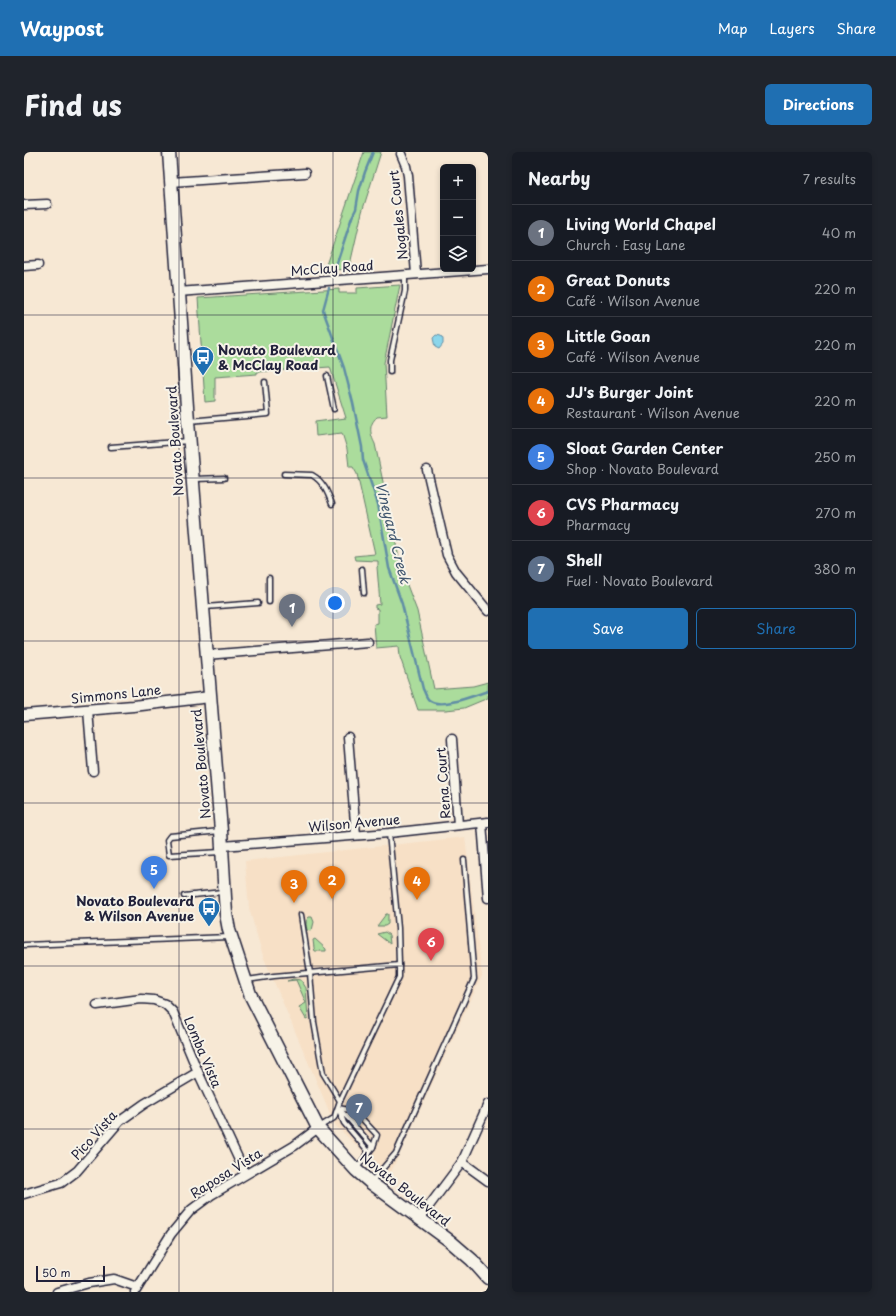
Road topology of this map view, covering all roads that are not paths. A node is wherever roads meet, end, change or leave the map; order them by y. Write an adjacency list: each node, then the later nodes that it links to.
1 (169, 152): 4 (main road, Novato Boulevard)
2 (401, 154): 10 (street, Nogales Court)
3 (305, 173): 4 (street)
4 (171, 182): 12 (main road, Novato Boulevard)
5 (47, 204): 6 (street)
6 (24, 205)
7 (38, 265): 8 (street)
8 (24, 266)
9 (488, 269): 10 (street, McClay Road)
10 (416, 274): 11 (street, McClay Road)
11 (405, 275): 12 (street, McClay Road); 13 (lane)
12 (178, 292): 17 (main road, Novato Boulevard)
13 (390, 372)
14 (327, 376): 16 (lane)
15 (265, 382): 17 (lane)
16 (334, 409)
17 (188, 421): 18 (main road, Novato Boulevard)
18 (189, 441): 19 (lane); 23 (main road, Novato Boulevard)
19 (111, 447)
20 (427, 470): 31 (street)
21 (284, 474): 24 (lane)
22 (224, 478): 23 (lane)
23 (192, 479): 30 (main road, Novato Boulevard)
24 (332, 504)
25 (362, 569): 27 (lane)
26 (268, 578): 28 (lane)
27 (364, 593)
28 (269, 602)
29 (258, 603): 30 (lane)
30 (202, 607): 33 (main road, Novato Boulevard)
31 (488, 611)
32 (368, 642): 33 (street)
33 (206, 655): 34 (main road, Novato Boulevard)
34 (210, 697): 35 (street, Simmons Lane); 42 (main road, Novato Boulevard)
35 (88, 710): 36 (street, Simmons Lane); 39 (street)
36 (24, 715)
37 (348, 737): 44 (street)
38 (452, 739): 41 (street, Rena Court)
39 (93, 772)
40 (485, 823): 41 (street, Wilson Avenue); 49 (street)
41 (458, 825): 43 (street, Wilson Avenue)
42 (221, 831): 45 (main road, Novato Boulevard); 45 (lane)
43 (389, 833): 44 (street, Wilson Avenue); 53 (lane)
44 (356, 835): 45 (street, Wilson Avenue)
45 (222, 849): 47 (main road, Novato Boulevard)
46 (464, 860): 68 (lane)
47 (225, 892): 48 (lane); 51 (main road, Novato Boulevard)
48 (184, 896)
49 (488, 898)
50 (301, 914): 54 (lane)
51 (231, 937): 52 (lane); 55 (main road, Novato Boulevard)
52 (24, 945)
53 (399, 965): 54 (lane); 58 (lane)
54 (310, 973): 55 (lane); 58 (lane)
55 (245, 980): 61 (main road, Novato Boulevard)
56 (98, 1004): 57 (street, Lomba Vista)
57 (198, 1072): 66 (street, Lomba Vista); 69 (street, Pico Vista)
58 (340, 1101): 60 (lane)
59 (488, 1104): 64 (street)
60 (338, 1108): 61 (lane); 62 (lane); 62 (lane); 63 (lane)
61 (318, 1128): 65 (main road, Novato Boulevard); 66 (street, Raposa Vista)
62 (374, 1147): 63 (lane)
63 (369, 1152): 65 (lane)
64 (462, 1162): 67 (street); 70 (street)
65 (356, 1170): 68 (main road, Novato Boulevard)
66 (245, 1173): 72 (street, Raposa Vista)
67 (488, 1181)
68 (371, 1183): 70 (main road, Novato Boulevard)
69 (24, 1194)
70 (420, 1218): 71 (main road, Novato Boulevard)
71 (488, 1278)
72 (136, 1290): 73 (street)
73 (57, 1292)

